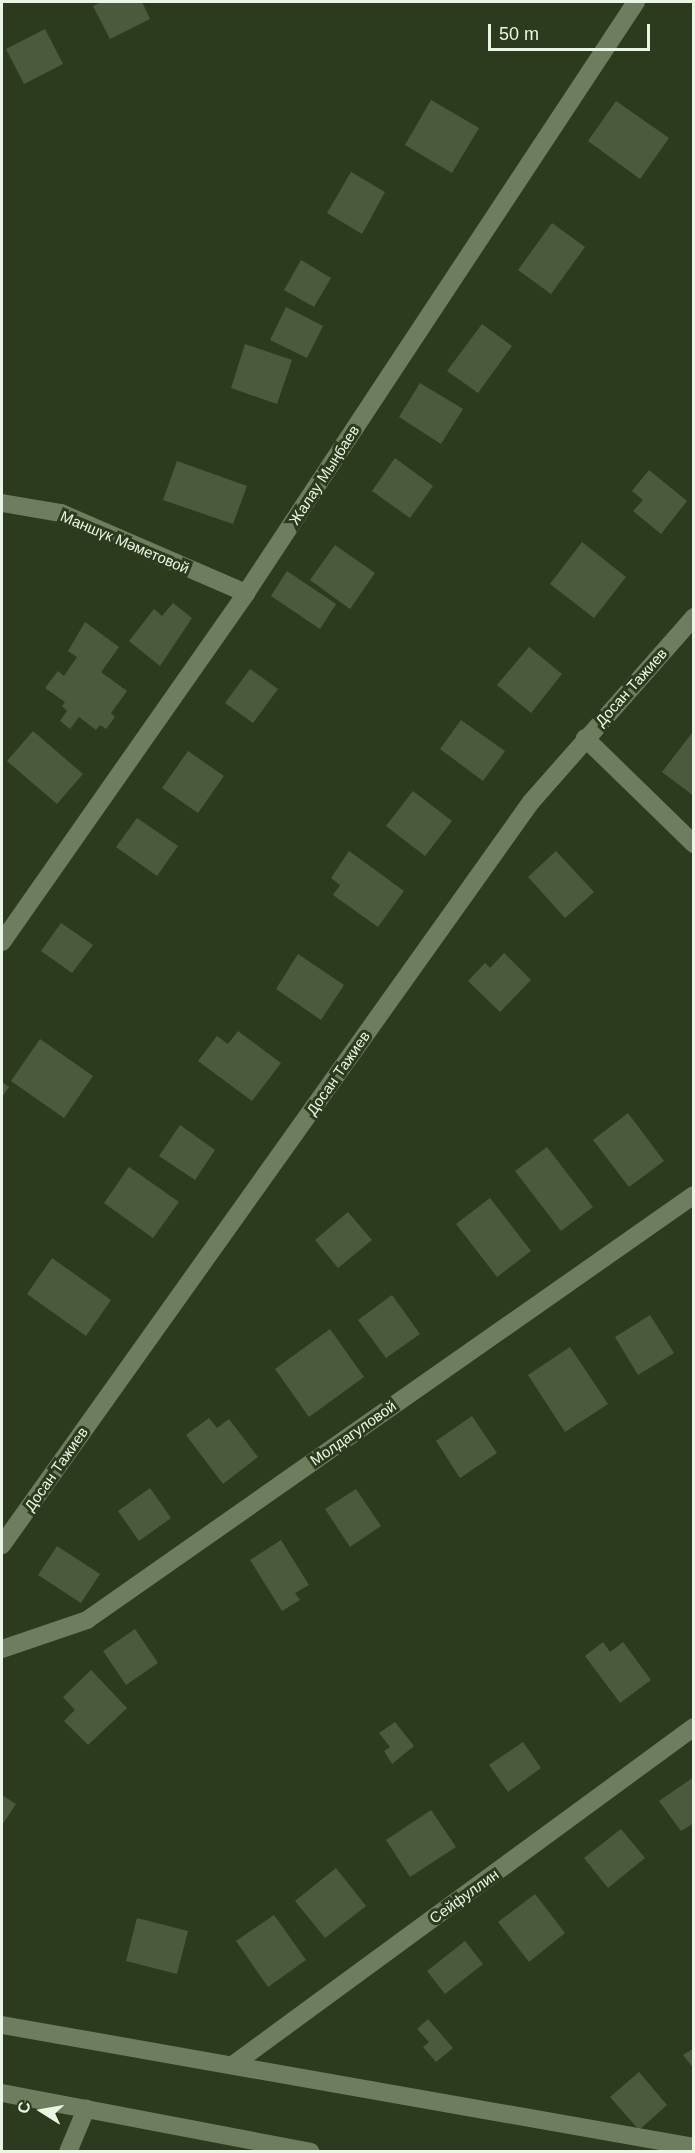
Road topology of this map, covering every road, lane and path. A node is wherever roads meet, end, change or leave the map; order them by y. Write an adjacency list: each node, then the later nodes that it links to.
1 (636, 2): 3 (street, Жалау Мыңбаев)
2 (2, 503): 3 (street, Маншүк Мәметовой)
3 (246, 593): 7 (street, Жалау Мыңбаев)
4 (693, 617): 5 (street, Досан Тажиев)
5 (585, 738): 6 (street); 9 (street, Досан Тажиев)
6 (693, 844)
7 (2, 942)
8 (693, 1195): 10 (street, Молдагуловой)
9 (2, 1545)
10 (2, 1649)
11 (693, 1727): 13 (street, Сейфуллин)
12 (2, 2025): 13 (street)
13 (234, 2064): 16 (street)
14 (2, 2093): 15 (street)
15 (86, 2109): 17 (street); 18 (street)
16 (693, 2147)
17 (68, 2151)
18 (310, 2151)

